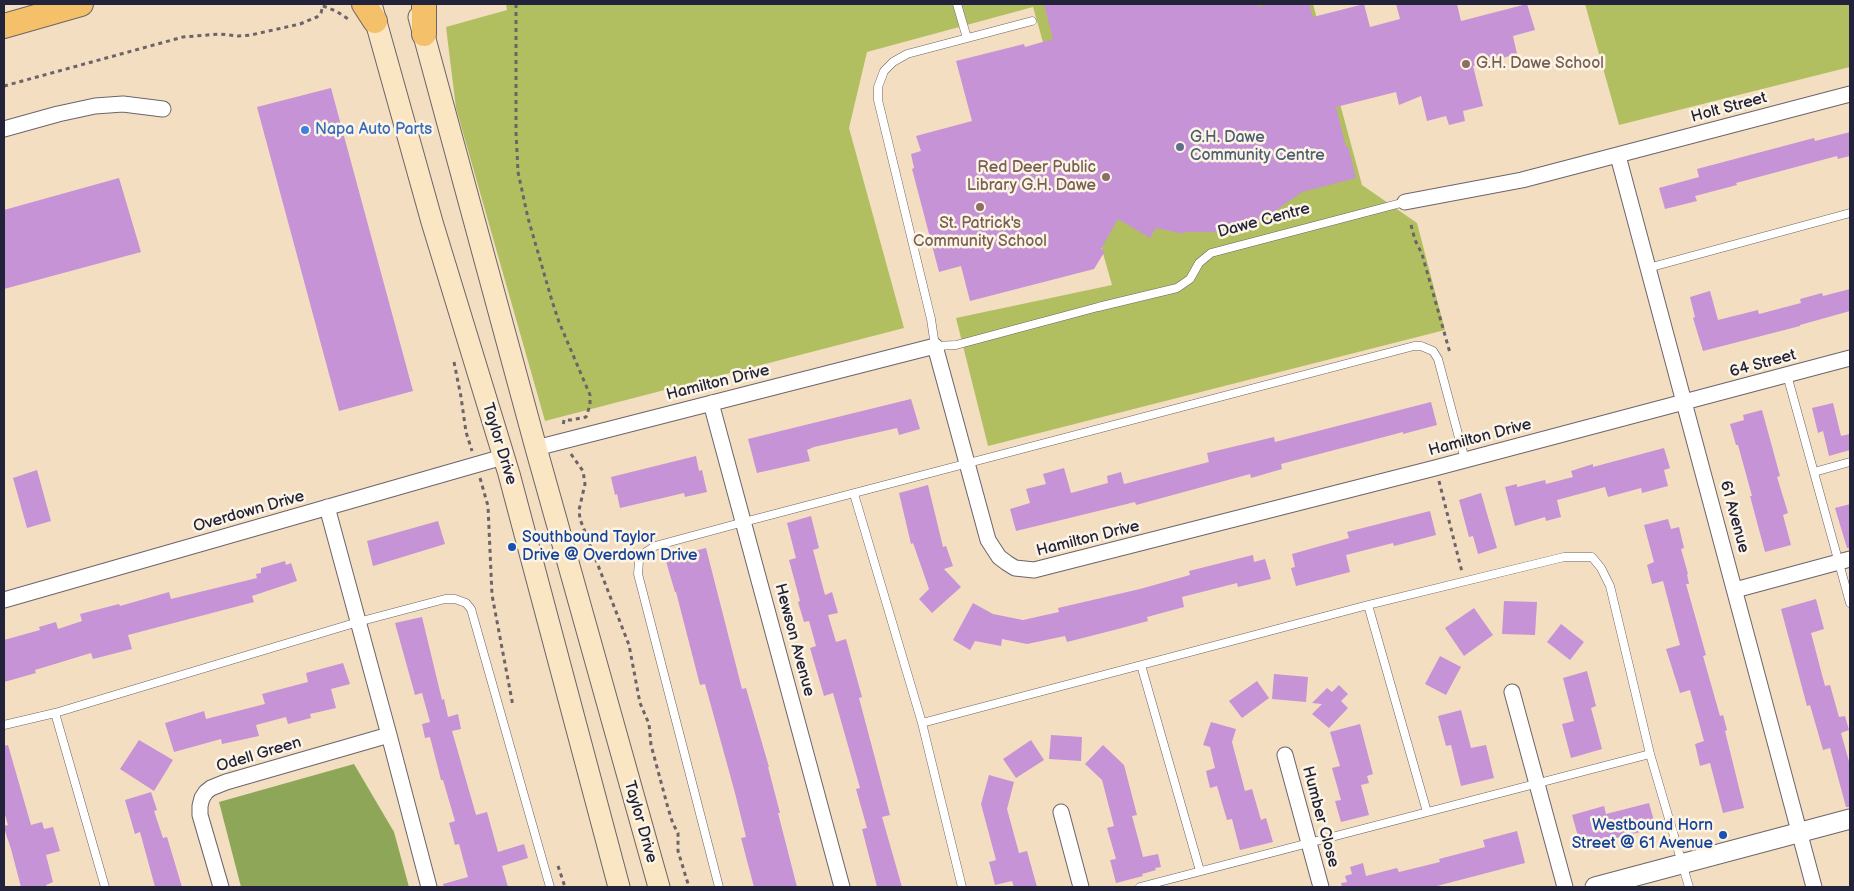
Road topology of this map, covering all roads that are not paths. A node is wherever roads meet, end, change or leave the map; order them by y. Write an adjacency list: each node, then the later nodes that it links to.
1 (81, 4): 7 (main road)
2 (416, 4): 8 (main road, Taylor Drive)
3 (424, 4): 8 (main road)
4 (958, 4): 9 (lane)
5 (370, 10): 23 (main road, Taylor Drive)
6 (1032, 21): 9 (lane)
7 (4, 26)
8 (424, 34): 22 (main road, Taylor Drive)
9 (967, 38): 17 (lane)
10 (1850, 94): 13 (street, Holt Street)
11 (163, 109): 12 (street)
12 (4, 129)
13 (1618, 156): 14 (street, Dawe Centre); 16 (street, 61 Avenue)
14 (1405, 202): 17 (lane, Dawe Centre)
15 (1850, 213): 16 (lane)
16 (1648, 268): 21 (street, 61 Avenue)
17 (935, 346): 20 (street, Hamilton Drive); 26 (street, Hamilton Drive)
18 (1850, 358): 19 (street, 64 Street)
19 (1788, 375): 21 (street, 64 Street); 27 (lane)
20 (711, 403): 22 (street, Hamilton Drive); 30 (street, Hewson Avenue)
21 (1684, 403): 24 (street, Hamilton Drive); 32 (street, 61 Avenue)
22 (536, 448): 58 (main road, Taylor Drive)
23 (503, 456): 29 (street, Overdown Drive); 57 (main road, Taylor Drive)
24 (1465, 460): 26 (street, Hamilton Drive); 26 (lane)
25 (1850, 462): 27 (lane)
26 (967, 464): 28 (lane)
27 (1814, 472): 31 (lane)
28 (854, 494): 30 (lane); 40 (lane)
29 (327, 507): 33 (street, Overdown Drive); 36 (street)
30 (744, 522): 59 (lane); 60 (street, Hewson Avenue)
31 (1844, 560): 32 (street); 34 (lane)
32 (1735, 590): 49 (street, 61 Avenue)
33 (4, 600)
34 (1850, 603)
35 (1368, 605): 37 (lane); 43 (lane); 47 (lane)
36 (358, 622): 39 (lane); 42 (street); 56 (lane)
37 (1141, 665): 40 (lane); 52 (lane)
38 (1512, 692): 45 (street)
39 (56, 713): 41 (lane); 53 (lane)
40 (922, 723): 61 (lane)
41 (4, 725)
42 (390, 735): 54 (street, Odell Green); 55 (street)
43 (1650, 754): 45 (lane); 51 (lane)
44 (1285, 756): 50 (street, Humber Close)
45 (1538, 783): 47 (lane); 65 (street)
46 (1061, 812): 62 (street)
47 (1427, 812): 50 (lane)
48 (1850, 820): 49 (street)
49 (1800, 833): 51 (street); 68 (street, 61 Avenue)
50 (1309, 843): 52 (lane); 64 (street, Humber Close)
51 (1683, 864): 66 (street); 67 (lane)
52 (1200, 871): 63 (lane)
53 (104, 887)
54 (221, 887)
55 (429, 887)
56 (550, 887)
57 (619, 887)
58 (659, 887)
59 (719, 887)
60 (842, 887)
61 (962, 887)
62 (1081, 887)
63 (1140, 887)
64 (1321, 887)
65 (1565, 887)
66 (1595, 887)
67 (1689, 887)
68 (1814, 887)

